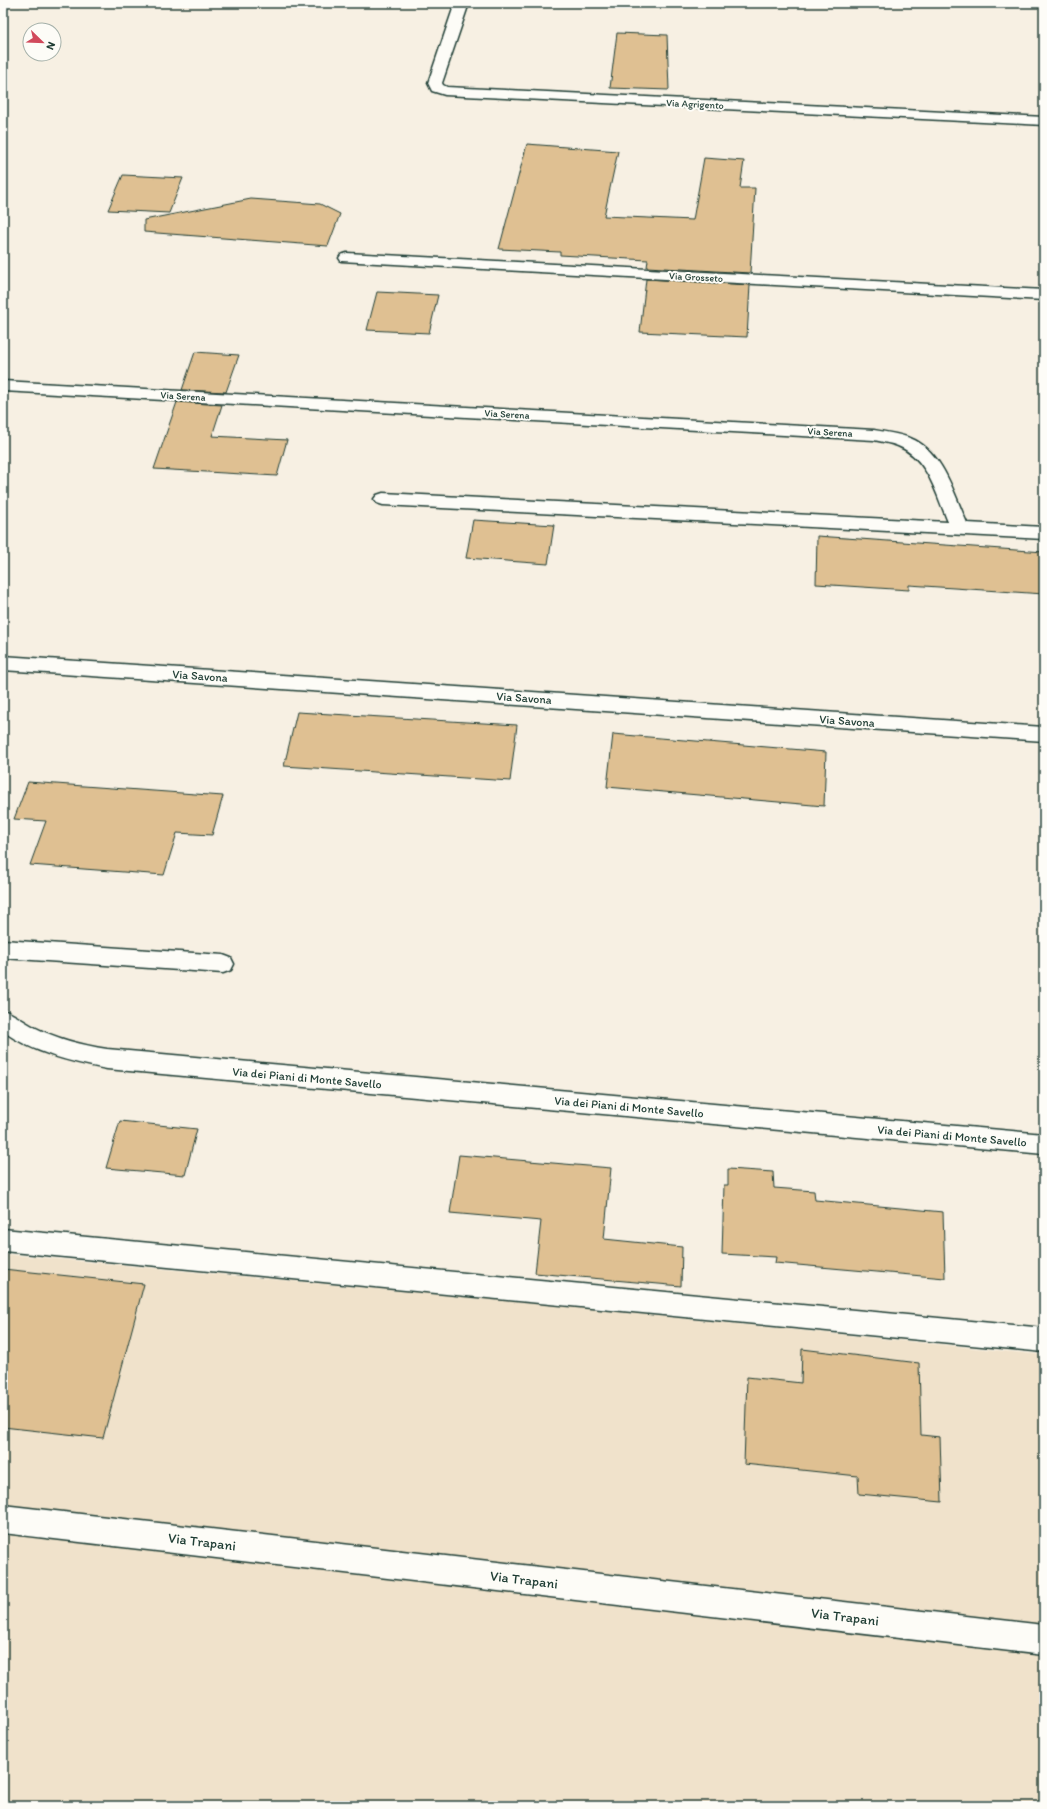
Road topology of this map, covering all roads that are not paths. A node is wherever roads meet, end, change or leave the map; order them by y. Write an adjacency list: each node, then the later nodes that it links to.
1 (462, 3): 2 (street, Via Agrigento)
2 (1044, 121)
3 (347, 258): 4 (street, Via Grosseto)
4 (1044, 295)
5 (3, 386): 7 (street, Via Serena)
6 (383, 499): 7 (street)
7 (960, 528): 8 (street)
8 (1044, 533)
9 (3, 663): 10 (street, Via Savona)
10 (1044, 734)
11 (3, 949): 12 (street)
12 (224, 964)
13 (3, 1019): 14 (street, Via dei Piani di Monte Savello)
14 (1044, 1144)
15 (3, 1240): 16 (street)
16 (1044, 1340)
17 (3, 1519): 18 (street, Via Trapani)
18 (1044, 1640)

